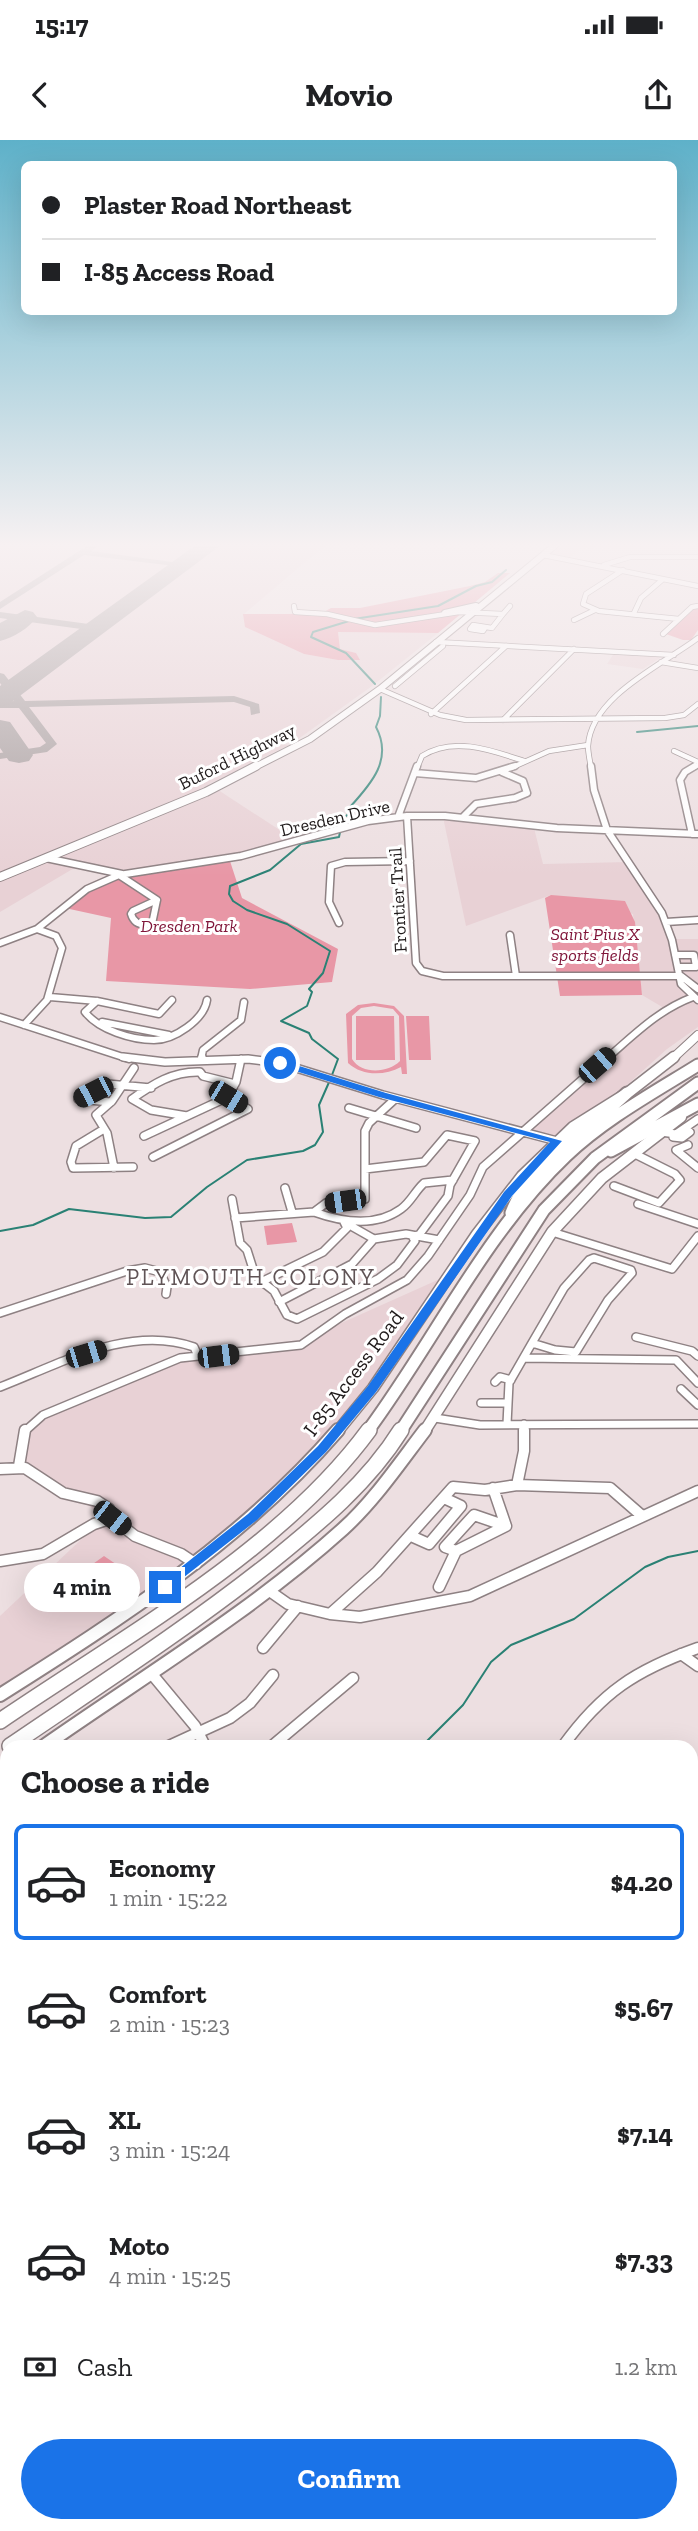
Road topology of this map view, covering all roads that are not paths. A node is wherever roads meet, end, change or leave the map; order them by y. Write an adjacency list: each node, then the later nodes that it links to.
1 (424, 654): 7 (main road, Buford Highway)
2 (431, 654): 8 (street)
3 (498, 654): 14 (street)
4 (568, 654): 16 (street)
5 (650, 654): 6 (street)
6 (674, 655): 9 (street)
7 (416, 659): 8 (street); 12 (main road, Buford Highway)
8 (425, 661): 11 (street)
9 (661, 662): 10 (street); 15 (street)
10 (698, 668)
11 (395, 686)
12 (380, 689): 14 (street); 28 (main road, Buford Highway)
13 (698, 705): 15 (street)
14 (432, 713): 16 (street)
15 (598, 719): 16 (street); 17 (street)
16 (503, 720)
17 (588, 745): 19 (street); 26 (street)
18 (674, 751): 20 (street)
19 (524, 761): 21 (street); 22 (street)
20 (698, 763): 27 (street)
21 (502, 772): 22 (street); 25 (street)
22 (415, 773): 24 (street)
23 (407, 816): 24 (street, Dresden Drive); 25 (street, Dresden Drive); 29 (street, Frontier Trail)
24 (398, 817): 30 (street, Dresden Drive)
25 (463, 817): 26 (street, Dresden Drive)
26 (607, 830): 27 (street, Dresden Drive); 34 (street)
27 (695, 834)
28 (46, 858): 30 (street); 31 (main road, Buford Highway)
29 (410, 861): 35 (street); 43 (street, Frontier Trail)
30 (121, 875): 32 (street); 36 (street, Dresden Drive)
31 (0, 877)
32 (157, 900): 32 (street)
33 (698, 920): 34 (street)
34 (666, 922): 39 (street)
35 (339, 923)
36 (37, 929): 38 (street, Dresden Drive); 45 (street)
37 (510, 935): 43 (street)
38 (0, 943)
39 (675, 954): 40 (street); 41 (street)
40 (679, 967): 41 (street); 42 (street)
41 (697, 968)
42 (681, 975): 43 (street, Frontier Trail); 44 (street); 46 (street)
43 (516, 976)
44 (698, 989)
45 (50, 997): 49 (street); 52 (street)
46 (696, 999): 74 (street)
47 (172, 1000): 49 (street)
48 (207, 1000): 49 (street)
49 (97, 1001)
50 (244, 1002): 55 (street)
51 (0, 1017): 52 (street)
52 (24, 1025): 55 (street)
53 (698, 1035): 62 (main road, I-85 Access Road)
54 (241, 1059): 55 (street); 59 (street); 64 (street)
55 (201, 1060)
56 (698, 1065): 95 (highway)
57 (134, 1068): 60 (street)
58 (698, 1083): 81 (highway)
59 (235, 1084): 61 (street); 63 (street)
60 (122, 1085): 61 (street); 65 (street); 65 (street)
61 (151, 1088): 68 (street)
62 (627, 1093): 77 (main road, I-85 Access Road); 95 (highway)
63 (228, 1097): 68 (street); 80 (street)
64 (395, 1098): 69 (street); 74 (street)
65 (111, 1102): 72 (street)
66 (698, 1104): 75 (main road); 81 (highway)
67 (349, 1108): 69 (street)
68 (187, 1116): 76 (street)
69 (376, 1116): 71 (street); 85 (street)
70 (698, 1119): 73 (street)
71 (416, 1128)
72 (104, 1129): 84 (street); 84 (street)
73 (687, 1129): 75 (street); 75 (street)
74 (521, 1130): 77 (street); 102 (street)
75 (658, 1135): 79 (main road)
76 (144, 1136)
77 (557, 1141): 136 (main road, I-85 Access Road)
78 (688, 1145): 82 (street)
79 (633, 1153): 86 (street); 98 (main road)
80 (153, 1157)
81 (595, 1158): 151 (highway)
82 (695, 1165): 86 (street)
83 (133, 1167): 84 (street)
84 (114, 1168)
85 (365, 1169): 87 (street); 93 (street)
86 (675, 1174): 88 (street)
87 (453, 1180): 96 (street); 99 (street)
88 (614, 1186)
89 (285, 1188): 92 (street)
90 (232, 1199): 94 (street)
91 (638, 1204): 97 (street)
92 (292, 1212): 93 (street); 94 (street)
93 (314, 1212): 96 (street)
94 (235, 1218): 103 (street)
95 (509, 1220): 149 (highway)
96 (344, 1222): 101 (street); 103 (street)
97 (698, 1224)
98 (552, 1231): 100 (street); 120 (main road)
99 (419, 1235): 101 (street); 102 (street); 105 (street)
100 (698, 1236)
101 (374, 1238): 105 (street)
102 (439, 1240): 109 (street)
103 (261, 1282): 105 (street)
104 (166, 1294): 106 (street)
105 (279, 1302)
106 (0, 1313)
107 (636, 1337): 110 (street)
108 (532, 1343): 108 (street); 111 (street)
109 (198, 1356): 115 (street); 124 (street)
110 (698, 1356)
111 (524, 1358): 112 (street); 114 (street)
112 (511, 1380): 113 (street); 118 (street)
113 (495, 1382)
114 (698, 1383)
115 (0, 1387)
116 (681, 1389): 119 (street)
117 (481, 1403): 118 (street)
118 (506, 1403): 121 (street)
119 (698, 1405)
120 (435, 1418): 121 (street); 138 (main road)
121 (507, 1424): 122 (street)
122 (524, 1424): 123 (street); 126 (street)
123 (698, 1424)
124 (19, 1466): 125 (street); 131 (street)
125 (0, 1469)
126 (517, 1485): 127 (street); 130 (street)
127 (493, 1488): 129 (street); 132 (street)
128 (698, 1491): 130 (street)
129 (444, 1499): 133 (street); 133 (street)
130 (641, 1515): 140 (street)
131 (112, 1518): 135 (street); 136 (street)
132 (506, 1526): 134 (street); 134 (street)
133 (411, 1536): 140 (street)
134 (456, 1551): 137 (street)
135 (0, 1561)
136 (196, 1564): 148 (main road, I-85 Access Road)
137 (439, 1587)
138 (268, 1590): 139 (street); 145 (main road)
139 (298, 1606): 140 (street); 141 (street)
140 (330, 1614)
141 (263, 1648)
142 (698, 1648): 143 (street)
143 (681, 1654): 144 (street); 156 (street)
144 (698, 1667)
145 (151, 1673): 150 (street); 152 (main road)
146 (273, 1675): 150 (street)
147 (353, 1678): 155 (street)
148 (0, 1695)
149 (0, 1721)
150 (200, 1732): 153 (street); 154 (street)
151 (18, 1740)
152 (53, 1740)
153 (182, 1740)
154 (203, 1740)
155 (279, 1740)
156 (568, 1740)

